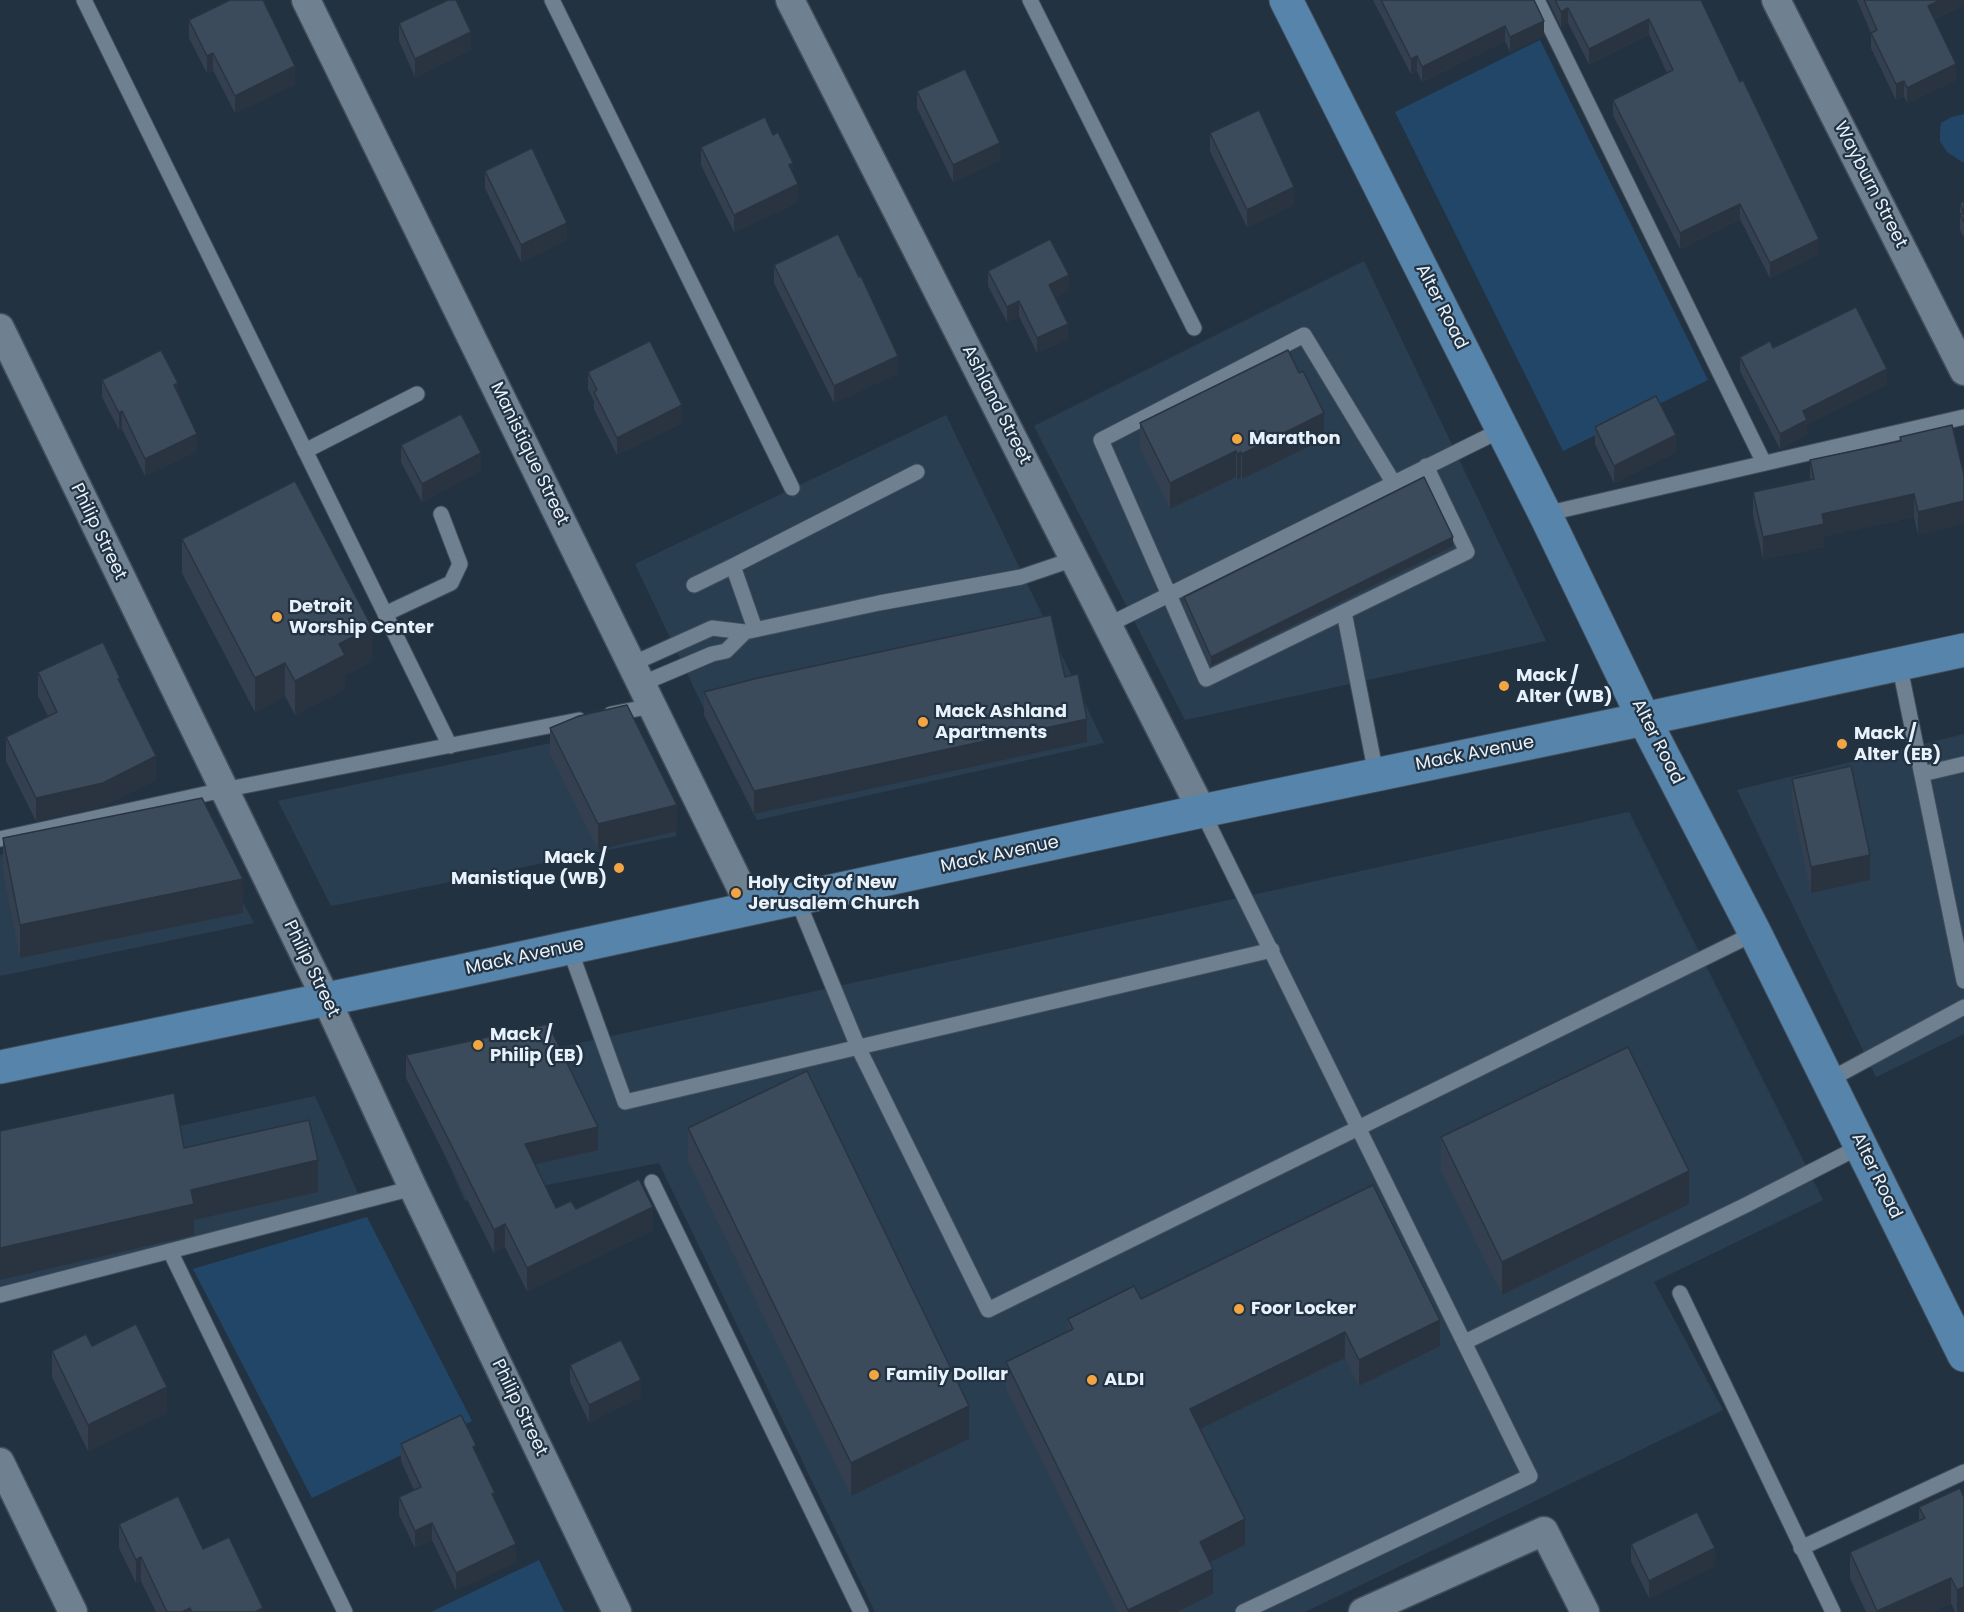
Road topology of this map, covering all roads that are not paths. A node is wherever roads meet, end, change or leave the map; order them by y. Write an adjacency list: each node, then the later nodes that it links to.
1 (84, 0): 15 (lane)
2 (306, 0): 33 (street, Manistique Street)
3 (552, 0): 20 (lane)
4 (790, 0): 23 (street, Ashland Street)
5 (1030, 0): 10 (lane)
6 (1286, 0): 14 (main road, Alter Road)
7 (1537, 0): 16 (lane)
8 (1776, 0): 11 (street, Wayburn Street)
9 (0, 328): 39 (street, Philip Street)
10 (1194, 328)
11 (1964, 371)
12 (417, 394): 15 (lane)
13 (1964, 417): 16 (lane)
14 (1503, 429): 17 (lane); 22 (main road, Alter Road)
15 (305, 451): 28 (lane)
16 (1764, 463): 22 (lane)
17 (1426, 466): 19 (lane); 27 (lane)
18 (917, 472): 24 (lane)
19 (1393, 482): 26 (lane); 26 (lane)
20 (792, 488)
21 (441, 514): 28 (lane)
22 (1545, 514): 34 (main road, Alter Road)
23 (1068, 547): 29 (street, Ashland Street); 30 (lane)
24 (733, 566): 25 (lane); 30 (lane)
25 (694, 585)
26 (1168, 595): 27 (lane); 29 (lane)
27 (1344, 612): 37 (lane)
28 (385, 614): 35 (lane)
29 (1108, 625): 40 (street, Ashland Street)
30 (750, 631): 33 (lane); 33 (lane)
31 (1964, 650): 32 (main road, Mack Avenue)
32 (1899, 663): 34 (main road, Mack Avenue); 38 (lane)
33 (642, 685): 35 (lane); 43 (street, Manistique Street)
34 (1644, 719): 37 (main road, Mack Avenue); 44 (main road, Alter Road)
35 (450, 746): 39 (lane)
36 (1964, 764): 38 (lane)
37 (1376, 774): 40 (main road, Mack Avenue)
38 (1922, 774): 47 (lane)
39 (223, 790): 41 (lane); 48 (street, Philip Street)
40 (1202, 811): 42 (main road, Mack Avenue); 46 (lane)
41 (0, 839)
42 (797, 899): 43 (main road, Mack Avenue); 50 (lane)
43 (751, 909): 45 (main road, Mack Avenue)
44 (1755, 933): 52 (main road, Alter Road); 53 (lane)
45 (569, 947): 48 (main road, Mack Avenue); 50 (lane)
46 (1272, 950): 50 (lane); 53 (lane)
47 (1964, 981)
48 (326, 999): 51 (main road, Mack Avenue); 56 (street, Philip Street)
49 (1964, 1007): 52 (lane)
50 (858, 1047): 53 (lane)
51 (0, 1067)
52 (1829, 1080): 54 (main road, Alter Road)
53 (1359, 1127): 60 (lane)
54 (1862, 1146): 60 (lane); 61 (main road, Alter Road)
55 (652, 1182): 68 (lane)
56 (413, 1188): 57 (lane); 67 (street, Philip Street)
57 (170, 1251): 59 (lane); 66 (lane)
58 (1680, 1293): 64 (lane)
59 (0, 1296)
60 (1464, 1342): 69 (lane)
61 (1964, 1355)
62 (0, 1462): 65 (street)
63 (1964, 1472): 64 (lane)
64 (1801, 1548): 72 (lane)
65 (73, 1612)
66 (345, 1612)
67 (617, 1612)
68 (861, 1612)
69 (1242, 1612)
70 (1363, 1612): 71 (street)
71 (1585, 1612)
72 (1833, 1612)

